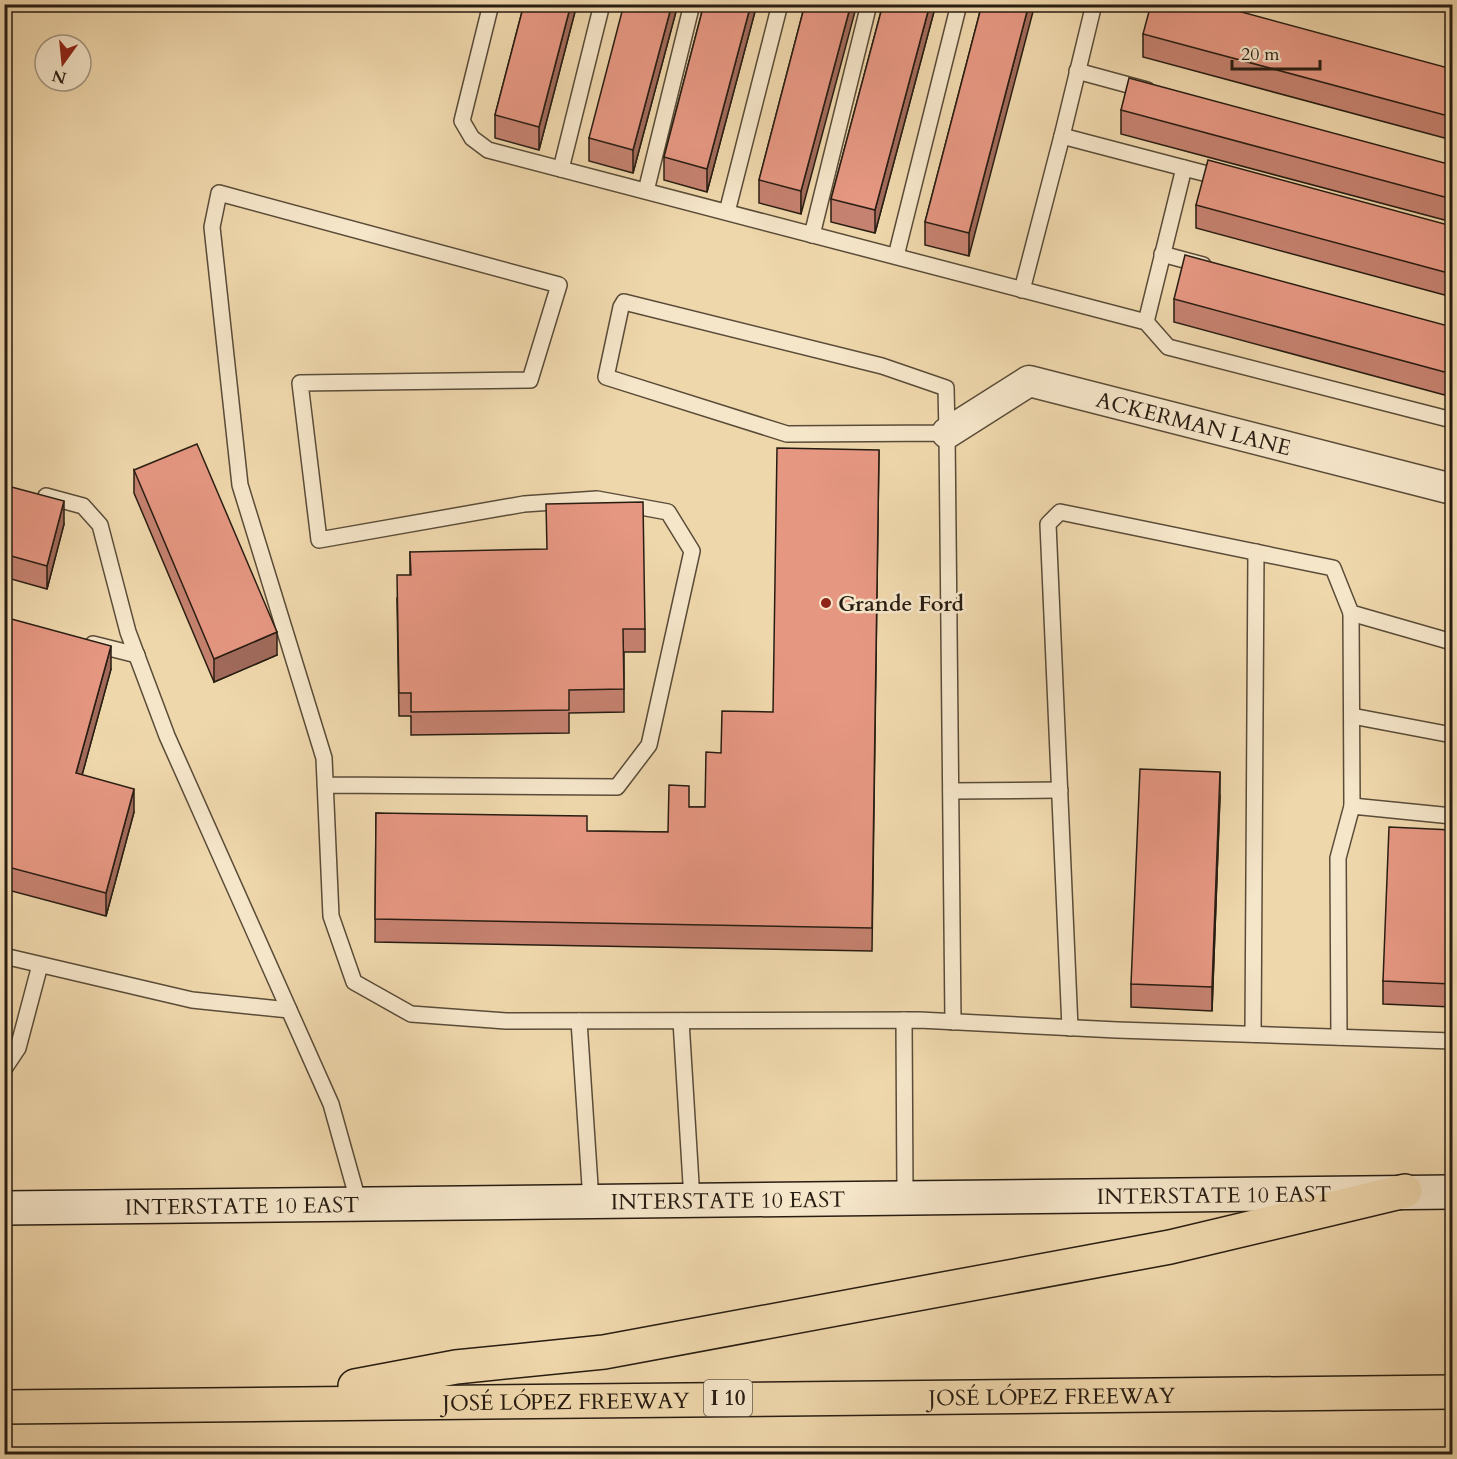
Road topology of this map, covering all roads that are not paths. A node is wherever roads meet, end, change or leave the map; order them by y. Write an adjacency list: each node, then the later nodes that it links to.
1 (491, 4): 12 (lane)
2 (602, 4): 12 (lane)
3 (692, 4): 14 (lane)
4 (780, 4): 15 (lane)
5 (869, 4): 16 (lane)
6 (959, 4): 18 (lane)
7 (1094, 4): 8 (lane)
8 (1077, 71): 9 (lane); 10 (lane)
9 (1157, 92)
10 (1062, 136): 11 (lane); 20 (lane)
11 (1184, 168): 13 (lane); 17 (lane)
12 (561, 169): 14 (lane)
13 (1240, 182)
14 (646, 191): 15 (lane)
15 (727, 212): 16 (lane)
16 (812, 235): 18 (lane)
17 (1162, 254): 19 (lane); 21 (lane)
18 (896, 256): 20 (lane)
19 (1218, 269)
20 (1022, 290): 21 (lane)
21 (1146, 322): 22 (lane)
22 (1452, 420)
23 (947, 433): 23 (lane); 24 (street, ACKERMAN LANE); 35 (lane)
24 (1452, 489)
25 (27, 491): 30 (lane)
26 (1256, 552): 27 (lane); 34 (lane); 46 (lane)
27 (1351, 613): 29 (lane); 31 (lane)
28 (82, 642): 30 (lane)
29 (1452, 642)
30 (136, 655): 40 (lane)
31 (1352, 716): 32 (lane); 36 (lane)
32 (1452, 735)
33 (325, 784): 33 (lane); 42 (lane)
34 (1060, 790): 35 (lane); 45 (lane)
35 (951, 791): 44 (lane)
36 (1352, 806): 37 (lane); 47 (lane)
37 (1452, 816)
38 (4, 956): 39 (lane)
39 (40, 964): 40 (lane); 49 (lane)
40 (290, 1010): 55 (lane)
41 (904, 1020): 43 (lane); 44 (lane); 52 (lane)
42 (579, 1021): 43 (lane); 54 (lane)
43 (681, 1021): 53 (lane)
44 (953, 1022): 45 (lane)
45 (1070, 1028): 46 (lane)
46 (1252, 1034): 47 (lane)
47 (1339, 1037): 48 (lane)
48 (1452, 1041)
49 (4, 1069)
50 (1405, 1191): 51 (main road, INTERSTATE 10 EAST); 52 (main road, INTERSTATE 10 EAST); 58 (highway)
51 (1452, 1192)
52 (905, 1197): 53 (main road, INTERSTATE 10 EAST)
53 (692, 1200): 54 (main road, INTERSTATE 10 EAST)
54 (591, 1201): 55 (main road, INTERSTATE 10 EAST)
55 (359, 1204): 56 (main road, INTERSTATE 10 EAST)
56 (4, 1208)
57 (1452, 1392): 58 (highway, JOSÉ LÓPEZ FREEWAY / I 10)
58 (263, 1402): 59 (highway, JOSÉ LÓPEZ FREEWAY / I 10)
59 (4, 1407)

